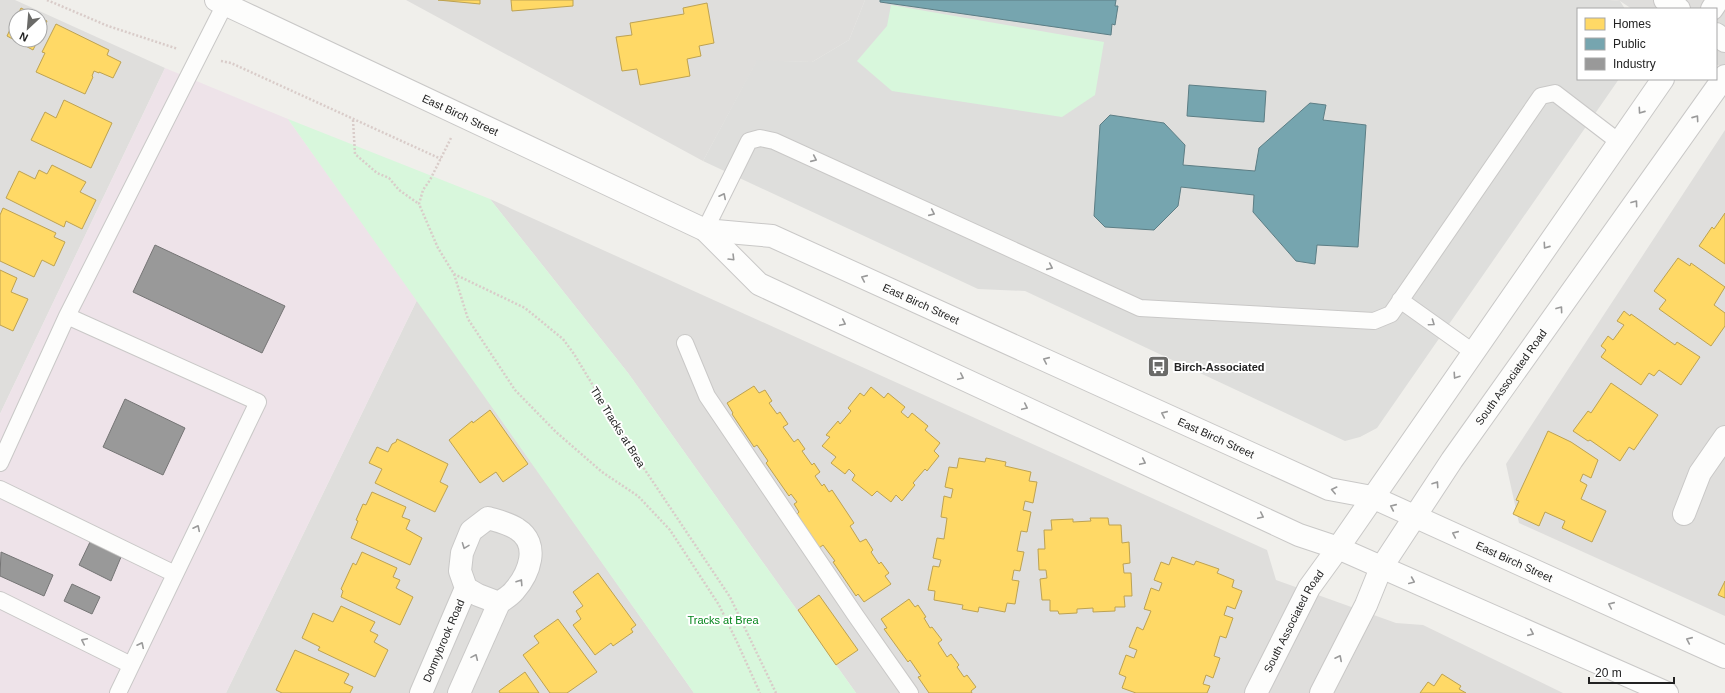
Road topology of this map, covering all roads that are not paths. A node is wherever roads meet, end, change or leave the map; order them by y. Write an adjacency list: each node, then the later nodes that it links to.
1 (1665, 0): 3 (street)
2 (220, 2): 9 (street, East Birch Street); 11 (lane)
3 (1677, 8)
4 (1717, 35): 5 (street)
5 (1725, 41)
6 (1725, 76): 19 (street, South Associated Road, one-way to 6)
7 (1662, 80): 8 (street, South Associated Road, one-way to 8)
8 (1619, 142): 10 (lane); 13 (street, South Associated Road, one-way to 13)
9 (705, 230): 10 (lane, one-way to 10); 17 (street, East Birch Street, one-way to 9); 20 (street, East Birch Street, one-way to 20)
10 (1400, 300): 13 (lane, one-way to 13)
11 (67, 316): 15 (lane); 22 (lane, one-way to 11)
12 (685, 343): 31 (lane)
13 (1473, 352): 17 (street, South Associated Road, one-way to 17)
14 (1725, 437): 18 (street)
15 (0, 463)
16 (0, 489): 22 (lane)
17 (1372, 497): 19 (street, East Birch Street, one-way to 17); 20 (street, South Associated Road)
18 (1684, 514)
19 (1414, 516): 21 (street, South Associated Road); 26 (street, East Birch Street, one-way to 19)
20 (1338, 548): 21 (street, East Birch Street); 32 (street, South Associated Road)
21 (1381, 568): 33 (street, South Associated Road, one-way to 21); 34 (street, East Birch Street, one-way to 34)
22 (175, 574): 27 (lane, one-way to 22)
23 (466, 588): 25 (street, Donnybrook Road); 25 (street, Donnybrook Road, one-way to 23); 29 (street, Donnybrook Road)
24 (0, 600): 27 (lane, one-way to 24)
25 (499, 603): 30 (street, Donnybrook Road, one-way to 25)
26 (1725, 656)
27 (131, 665): 28 (lane)
28 (118, 693)
29 (421, 693)
30 (459, 693)
31 (910, 693)
32 (1256, 693)
33 (1321, 693)
34 (1667, 693)

